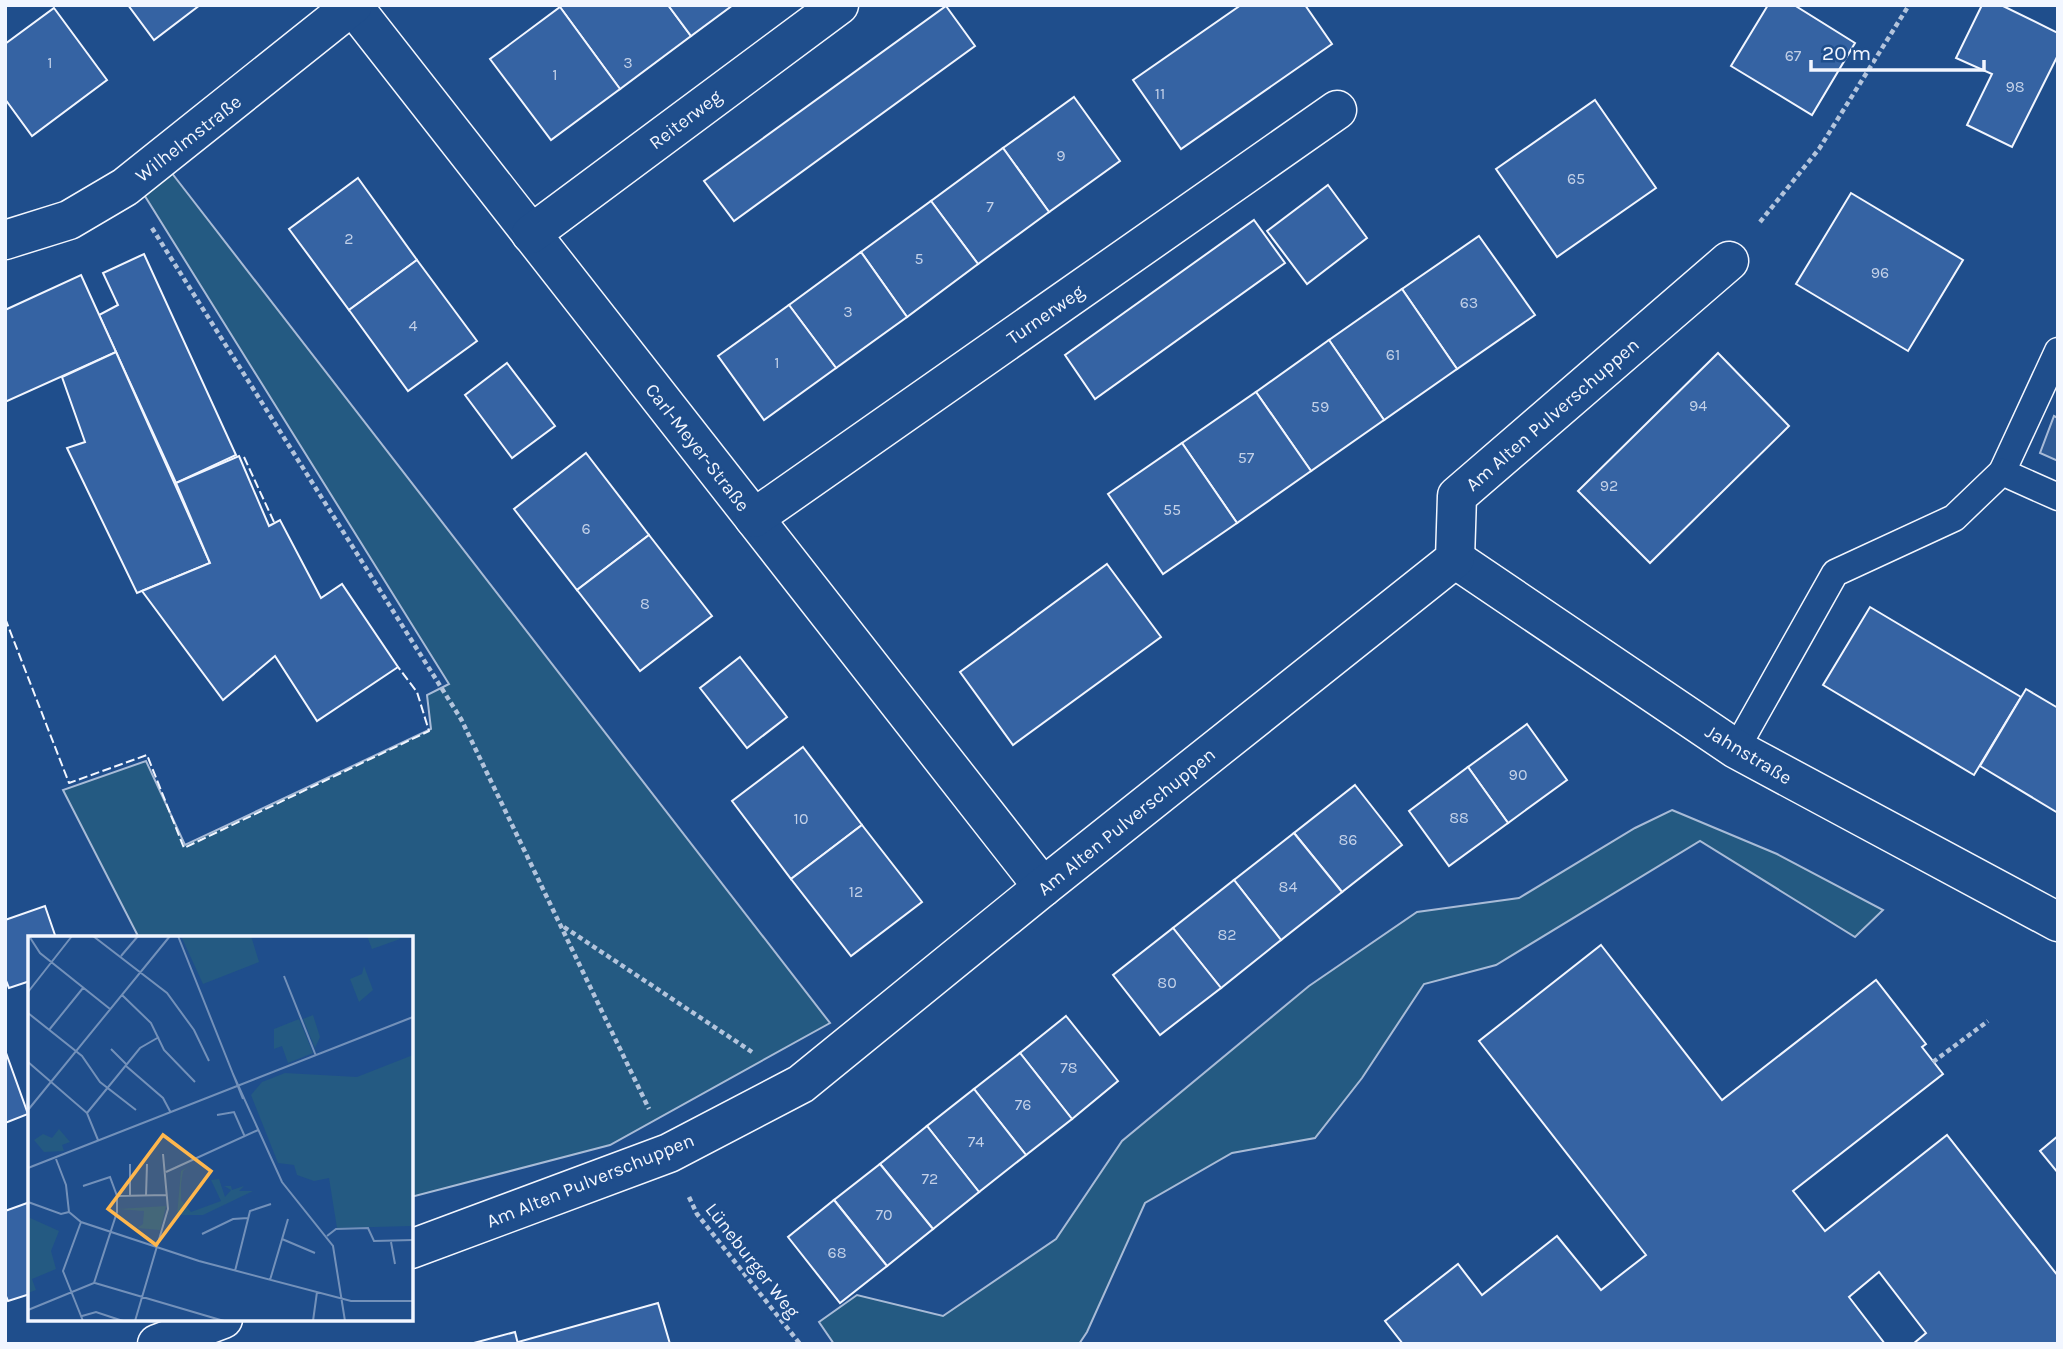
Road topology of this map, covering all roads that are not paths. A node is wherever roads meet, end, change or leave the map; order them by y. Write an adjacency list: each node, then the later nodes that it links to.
1 (839, 5): 4 (street, Reiterweg)
2 (353, 6): 4 (street, Carl-Meyer-Straße); 5 (street, Wilhelmstraße)
3 (1337, 110): 10 (street, Turnerweg)
4 (531, 234): 10 (street, Carl-Meyer-Straße)
5 (5, 240)
6 (1729, 261): 11 (street, Am Alten Pulverschuppen)
7 (2058, 351): 8 (lane)
8 (2002, 472): 9 (lane); 12 (lane)
9 (2058, 497)
10 (754, 518): 13 (street, Carl-Meyer-Straße)
11 (1455, 559): 12 (street, Jahnstraße); 13 (street, Am Alten Pulverschuppen)
12 (1736, 750): 14 (street, Jahnstraße)
13 (1043, 887): 15 (street, Am Alten Pulverschuppen)
14 (2058, 922)
15 (413, 1248)
16 (218, 1321): 17 (street)
17 (157, 1344)

